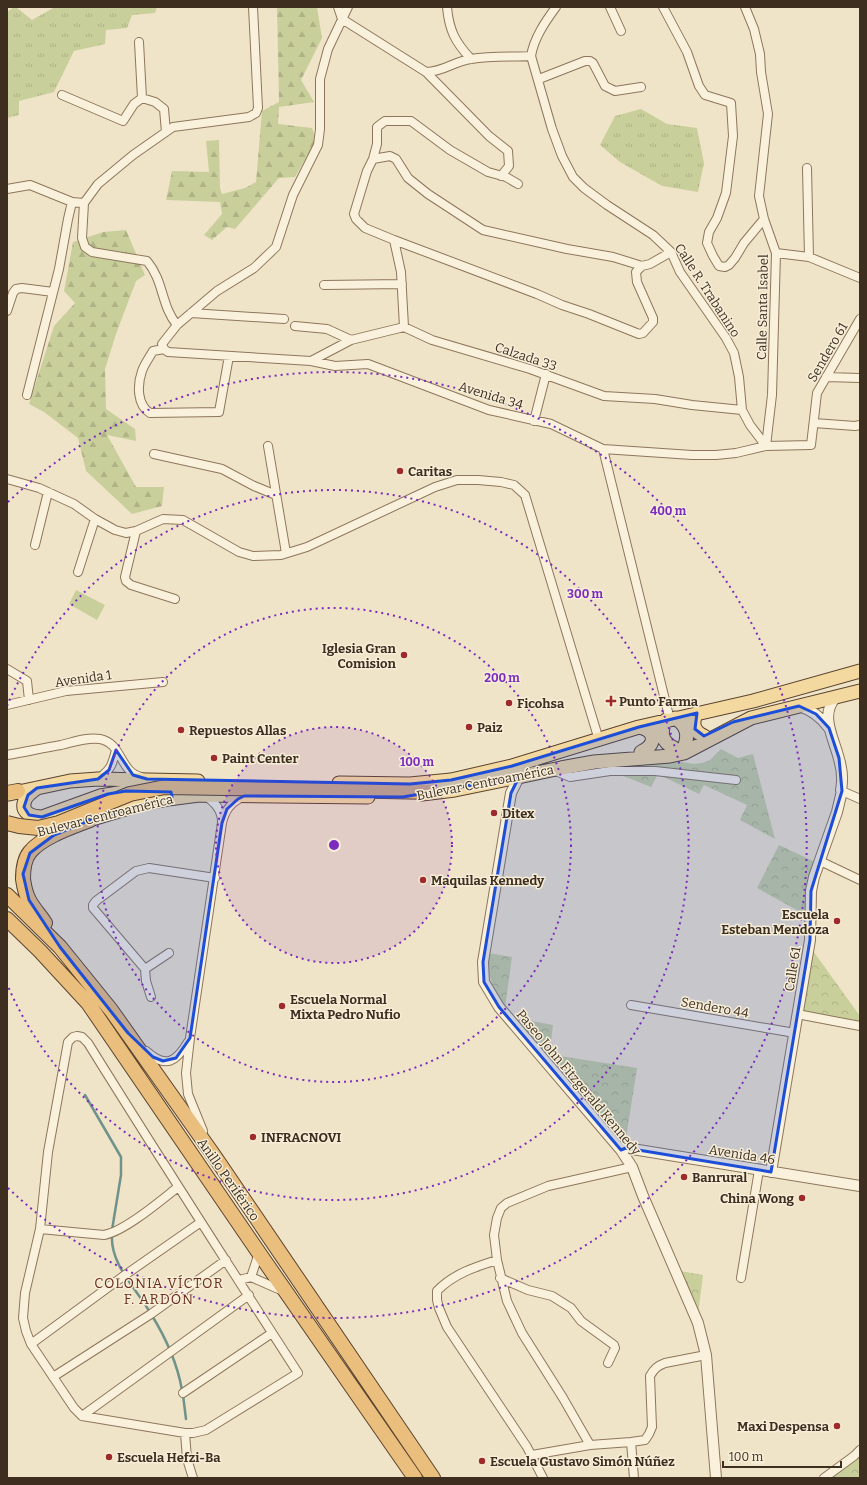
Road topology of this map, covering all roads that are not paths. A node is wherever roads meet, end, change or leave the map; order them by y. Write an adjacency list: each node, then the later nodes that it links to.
1 (253, 7): 19 (street)
2 (338, 7): 9 (street)
3 (348, 7): 9 (street)
4 (447, 7): 13 (street)
5 (556, 7): 12 (street)
6 (610, 7): 10 (street)
7 (663, 7): 27 (street)
8 (745, 7): 27 (street, Calle Santa Isabel)
9 (342, 19): 14 (street); 38 (street)
10 (621, 31)
11 (139, 42): 18 (street)
12 (531, 56): 13 (street); 15 (street, Calle R. Trabanino)
13 (471, 59): 14 (street)
14 (426, 72): 22 (street)
15 (539, 79): 16 (street); 29 (street, Calle R. Trabanino)
16 (641, 87)
17 (62, 95): 18 (street)
18 (142, 98): 19 (street)
19 (166, 132): 26 (street)
20 (373, 159): 22 (street); 28 (street); 32 (street)
21 (807, 168): 31 (street)
22 (501, 176): 23 (street)
23 (518, 184)
24 (7, 189): 25 (street)
25 (72, 202): 26 (street); 36 (street)
26 (84, 203): 41 (street)
27 (764, 219): 30 (street, Calle Santa Isabel)
28 (394, 240): 32 (street); 34 (street)
29 (670, 252): 32 (street); 52 (street, Calle R. Trabanino)
30 (776, 253): 31 (street); 58 (street, Calle Santa Isabel)
31 (809, 257): 33 (street)
32 (642, 266)
33 (860, 278)
34 (402, 284): 35 (street); 43 (street)
35 (324, 285)
36 (53, 292): 37 (street); 51 (street)
37 (7, 310)
38 (191, 313): 39 (street); 41 (street)
39 (284, 319)
40 (860, 319): 49 (street, Sendero 61)
41 (177, 325): 45 (street)
42 (295, 326): 44 (street)
43 (404, 327): 44 (street); 48 (street, Calzada 33)
44 (351, 340): 47 (street)
45 (164, 349): 46 (street, Avenida 34); 46 (street)
46 (229, 356): 47 (street, Avenida 34)
47 (311, 361): 53 (street, Avenida 34)
48 (546, 374): 52 (street, Calzada 33); 53 (street)
49 (826, 377): 50 (street); 54 (street, Sendero 61)
50 (860, 378)
51 (27, 395)
52 (742, 410): 58 (street, Calle R. Trabanino)
53 (534, 421): 59 (street, Avenida 34)
54 (814, 423): 55 (street); 56 (street, Sendero 61)
55 (860, 425)
56 (811, 445): 58 (street, Avenida 34)
57 (268, 446): 63 (street)
58 (766, 446): 59 (street, Avenida 34)
59 (603, 449): 80 (street)
60 (154, 454): 63 (street)
61 (7, 479): 62 (street)
62 (48, 492): 64 (street); 66 (street)
63 (276, 495): 67 (street)
64 (95, 519): 65 (street); 68 (street)
65 (136, 530): 67 (street); 69 (street)
66 (35, 546)
67 (286, 553): 84 (street)
68 (78, 572)
69 (175, 599)
70 (7, 669): 75 (street)
71 (860, 671): 78 (main road, Bulevar Centroamérica)
72 (163, 682): 75 (street, Avenida 1)
73 (860, 691): 74 (main road, Bulevar Centroamérica)
74 (836, 697): 77 (main road, Bulevar Centroamérica); 82 (street, Calle 61)
75 (29, 700): 76 (street, Avenida 1)
76 (7, 705)
77 (799, 706): 79 (main road, Bulevar Centroamérica); 82 (street, Calle 61)
78 (697, 714): 80 (main road, Bulevar Centroamérica); 83 (main road)
79 (751, 718): 83 (main road); 89 (main road, Bulevar Centroamérica)
80 (670, 719): 81 (main road, Bulevar Centroamérica); 85 (main road); 85 (main road)
81 (638, 727): 84 (main road, Bulevar Centroamérica); 87 (main road)
82 (829, 728): 95 (street, Calle 61)
83 (704, 736): 85 (main road)
84 (599, 740): 91 (main road, Bulevar Centroamérica)
85 (679, 746): 87 (main road)
86 (116, 750): 88 (street); 90 (street); 91 (street)
87 (641, 752): 92 (main road)
88 (7, 755)
89 (552, 770): 92 (main road, Bulevar Centroamérica); 93 (street)
90 (98, 779): 91 (main road, Bulevar Centroamérica); 94 (main road, Bulevar Centroamérica)
91 (147, 779)
92 (511, 779): 96 (main road, Bulevar Centroamérica); 98 (street); 98 (street, Paseo John Fitzgerald Kennedy)
93 (736, 780)
94 (37, 788): 97 (main road, Bulevar Centroamérica); 99 (main road)
95 (842, 791): 101 (street); 106 (street, Calle 61)
96 (432, 792): 100 (main road, Bulevar Centroamérica); 104 (highway, bridge)
97 (11, 793)
98 (511, 793): 121 (street, Paseo John Fitzgerald Kennedy)
99 (202, 795): 100 (main road, Bulevar Centroamérica); 102 (main road, Bulevar Centroamérica); 103 (street)
100 (244, 796): 103 (street)
101 (860, 799)
102 (90, 820): 105 (main road, Bulevar Centroamérica); 111 (highway)
103 (222, 822): 107 (street)
104 (7, 823)
105 (7, 830)
106 (820, 861): 108 (street); 116 (street, Calle 61)
107 (215, 878): 113 (street); 120 (street)
108 (860, 880)
109 (7, 895): 111 (highway, Anillo Periférico)
110 (7, 919): 130 (highway, Anillo Periférico)
111 (60, 947): 118 (highway, Anillo Periférico)
112 (169, 953): 113 (street)
113 (145, 969): 114 (street)
114 (151, 997)
115 (631, 1005): 119 (street, Sendero 44)
116 (798, 1014): 117 (street); 119 (street, Calle 61)
117 (860, 1026)
118 (128, 1033): 120 (street); 122 (highway, Anillo Periférico)
119 (795, 1033): 125 (street, Calle 61)
120 (190, 1038): 122 (street)
121 (621, 1150): 123 (street, Paseo John Fitzgerald Kennedy); 124 (street, Avenida 46)
122 (215, 1157): 153 (highway, Anillo Periférico)
123 (632, 1167): 132 (street); 141 (street, Paseo John Fitzgerald Kennedy)
124 (759, 1170): 125 (street, Avenida 46); 135 (street)
125 (771, 1172): 126 (street, Avenida 46)
126 (860, 1186)
127 (178, 1187): 128 (street); 129 (street); 129 (street)
128 (201, 1222): 131 (street); 140 (street)
129 (40, 1228): 140 (street)
130 (259, 1253): 133 (street); 137 (highway, Anillo Periférico)
131 (226, 1260): 136 (street); 143 (street)
132 (497, 1260): 134 (street); 150 (street)
133 (252, 1277): 136 (street); 137 (street)
134 (500, 1278): 142 (street); 148 (street)
135 (741, 1278)
136 (240, 1280): 138 (street)
137 (286, 1293): 152 (highway, Anillo Periférico)
138 (249, 1295): 139 (street); 145 (street)
139 (272, 1333): 144 (street); 146 (street)
140 (31, 1344): 143 (street)
141 (706, 1354): 147 (street); 156 (street, Paseo John Fitzgerald Kennedy)
142 (608, 1363)
143 (54, 1377): 145 (street)
144 (183, 1393)
145 (82, 1416): 146 (street)
146 (185, 1433): 151 (street)
147 (631, 1442): 148 (street); 155 (street)
148 (590, 1445): 150 (street)
149 (860, 1450): 157 (street)
150 (532, 1455): 154 (street)
151 (193, 1478)
152 (415, 1478)
153 (434, 1478)
154 (543, 1478)
155 (634, 1478)
156 (716, 1478)
157 (824, 1478)

